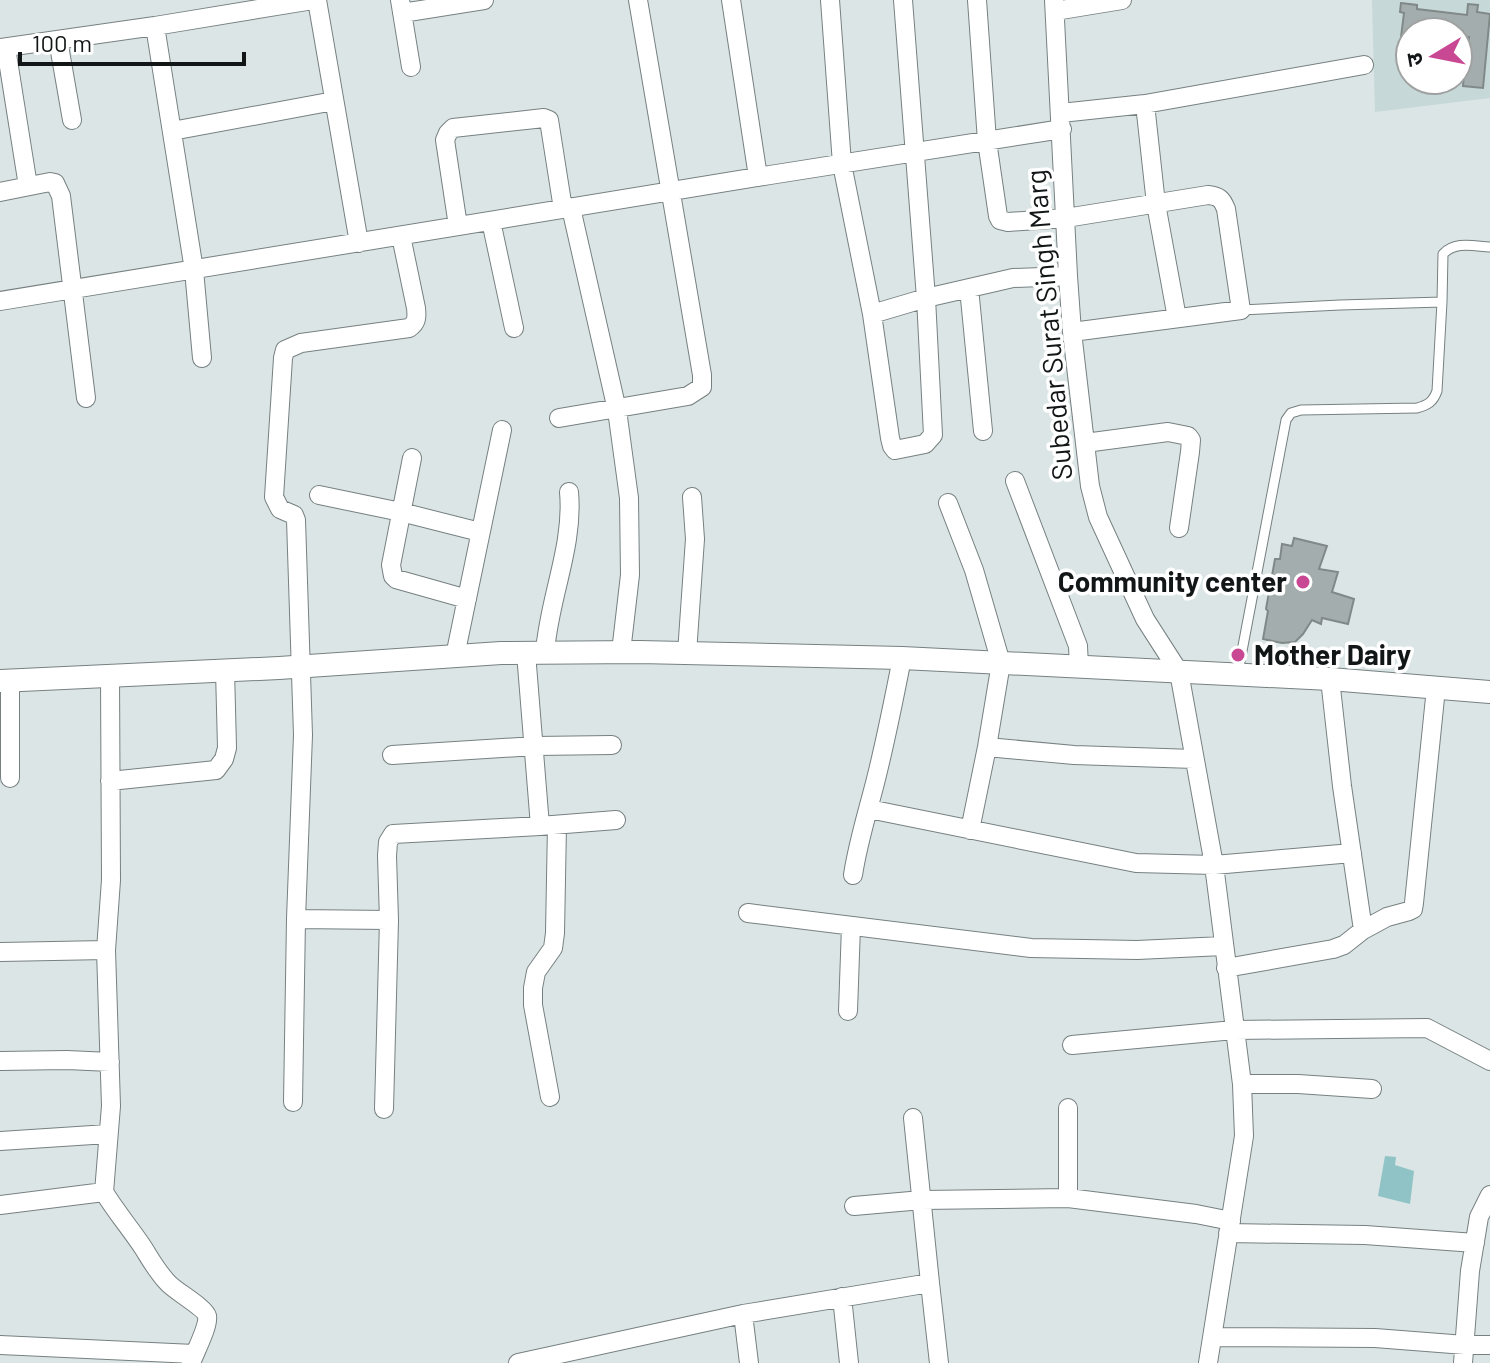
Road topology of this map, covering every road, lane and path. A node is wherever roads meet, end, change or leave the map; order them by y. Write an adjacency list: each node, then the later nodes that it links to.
1 (315, 0): 9 (street); 17 (street)
2 (484, 0): 10 (street)
3 (638, 0): 28 (street)
4 (731, 0): 25 (street)
5 (830, 0): 24 (street)
6 (903, 0): 23 (street)
7 (977, 0): 22 (street)
8 (1122, 0): 11 (street)
9 (258, 4): 12 (street)
10 (401, 6): 16 (street)
11 (1055, 6): 20 (street, Subedar Surat Singh Marg)
12 (155, 26): 13 (street); 21 (street)
13 (58, 40): 14 (street); 19 (street)
14 (3, 48): 26 (street)
15 (1364, 65): 18 (street)
16 (411, 67)
17 (334, 101): 21 (street); 35 (street)
18 (1145, 104): 20 (street); 29 (street)
19 (72, 120)
20 (1062, 121): 22 (street); 31 (street, Subedar Surat Singh Marg)
21 (172, 131): 37 (street)
22 (987, 141): 23 (street); 31 (street)
23 (915, 152): 24 (street); 41 (street)
24 (842, 164): 25 (street); 45 (street)
25 (758, 177): 28 (street)
26 (28, 186): 27 (street); 40 (street)
27 (0, 192)
28 (670, 192): 30 (street); 51 (street)
29 (1156, 204): 31 (street); 44 (street); 46 (street)
30 (567, 209): 32 (street); 33 (street); 51 (street)
31 (1066, 218): 38 (street, Subedar Surat Singh Marg)
32 (491, 221): 33 (street); 47 (street)
33 (458, 226): 34 (street)
34 (401, 236): 35 (street); 72 (street)
35 (359, 243): 37 (street)
36 (1490, 247): 43 (lane)
37 (194, 270): 40 (street); 49 (street)
38 (1068, 276): 39 (street); 48 (street, Subedar Surat Singh Marg)
39 (969, 288): 41 (street); 54 (street)
40 (72, 290): 42 (street); 50 (street)
41 (926, 298): 45 (street); 45 (street)
42 (0, 301)
43 (1442, 302): 44 (lane); 77 (lane)
44 (1241, 310): 46 (street)
45 (872, 314)
46 (1177, 318): 48 (street)
47 (514, 328)
48 (1072, 332): 55 (street, Subedar Surat Singh Marg)
49 (202, 358)
50 (86, 398)
51 (617, 410): 52 (street); 67 (street)
52 (559, 418)
53 (502, 430): 64 (street)
54 (983, 431)
55 (1085, 443): 63 (street); 75 (street, Subedar Surat Singh Marg)
56 (412, 458): 62 (street)
57 (1015, 481): 73 (street)
58 (569, 492): 66 (street)
59 (319, 495): 62 (street)
60 (692, 497): 68 (street)
61 (948, 503): 71 (street)
62 (401, 512): 64 (street); 65 (street)
63 (1179, 528)
64 (480, 532): 65 (street)
65 (467, 599): 69 (street)
66 (536, 652): 67 (street); 69 (street); 83 (street)
67 (621, 652): 68 (street)
68 (687, 653): 70 (street)
69 (455, 656): 72 (street)
70 (902, 658): 71 (street); 89 (street)
71 (1001, 663): 73 (street); 84 (street)
72 (301, 666): 74 (street); 97 (street)
73 (1079, 667): 75 (street)
74 (225, 670): 76 (street); 88 (street)
75 (1179, 672): 77 (street); 86 (street)
76 (110, 675): 79 (street); 88 (street)
77 (1237, 675): 78 (street)
78 (1330, 679): 80 (street); 93 (street)
79 (5, 681): 87 (street)
80 (1436, 688): 81 (street); 100 (street)
81 (1490, 692)
82 (612, 745): 83 (street)
83 (535, 746): 85 (street); 91 (street)
84 (987, 747): 86 (street); 92 (street)
85 (392, 755)
86 (1194, 759): 94 (street)
87 (10, 778)
88 (110, 781): 102 (street)
89 (869, 809): 92 (street); 95 (street)
90 (616, 820): 91 (street)
91 (549, 826): 98 (street); 113 (street)
92 (970, 830): 94 (street)
93 (1352, 853): 94 (street); 100 (street)
94 (1214, 865): 101 (street)
95 (853, 875)
96 (748, 913): 99 (street)
97 (296, 919): 98 (street); 114 (street)
98 (389, 920): 116 (street)
99 (851, 926): 101 (street); 105 (street)
100 (1363, 930): 104 (street)
101 (1223, 946): 104 (street)
102 (106, 950): 103 (street); 110 (street)
103 (0, 952)
104 (1226, 968): 106 (street)
105 (848, 1011)
106 (1234, 1030): 107 (street); 109 (street); 111 (street)
107 (1072, 1045)
108 (0, 1061): 110 (street)
109 (1490, 1061)
110 (110, 1062): 118 (street)
111 (1242, 1084): 112 (street); 126 (street)
112 (1372, 1089)
113 (550, 1097)
114 (293, 1102)
115 (1068, 1108): 122 (street)
116 (384, 1109)
117 (913, 1118): 123 (street)
118 (108, 1134): 119 (street); 120 (street)
119 (0, 1141)
120 (104, 1192): 124 (street); 136 (street)
121 (1490, 1195): 127 (street)
122 (1068, 1198): 123 (street); 126 (street)
123 (922, 1200): 125 (street); 128 (street)
124 (0, 1205)
125 (854, 1206)
126 (1230, 1227): 127 (street); 131 (street)
127 (1475, 1243): 135 (street)
128 (930, 1283): 129 (street); 141 (street)
129 (842, 1297): 130 (street); 140 (street)
130 (743, 1314): 132 (street); 139 (street)
131 (1213, 1337): 135 (street); 142 (street)
132 (608, 1343): 137 (street); 138 (street)
133 (0, 1345): 136 (street)
134 (1490, 1345): 135 (street)
135 (1464, 1354)
136 (192, 1359)
137 (518, 1363)
138 (610, 1363)
139 (749, 1363)
140 (849, 1363)
141 (939, 1363)
142 (1208, 1363)

